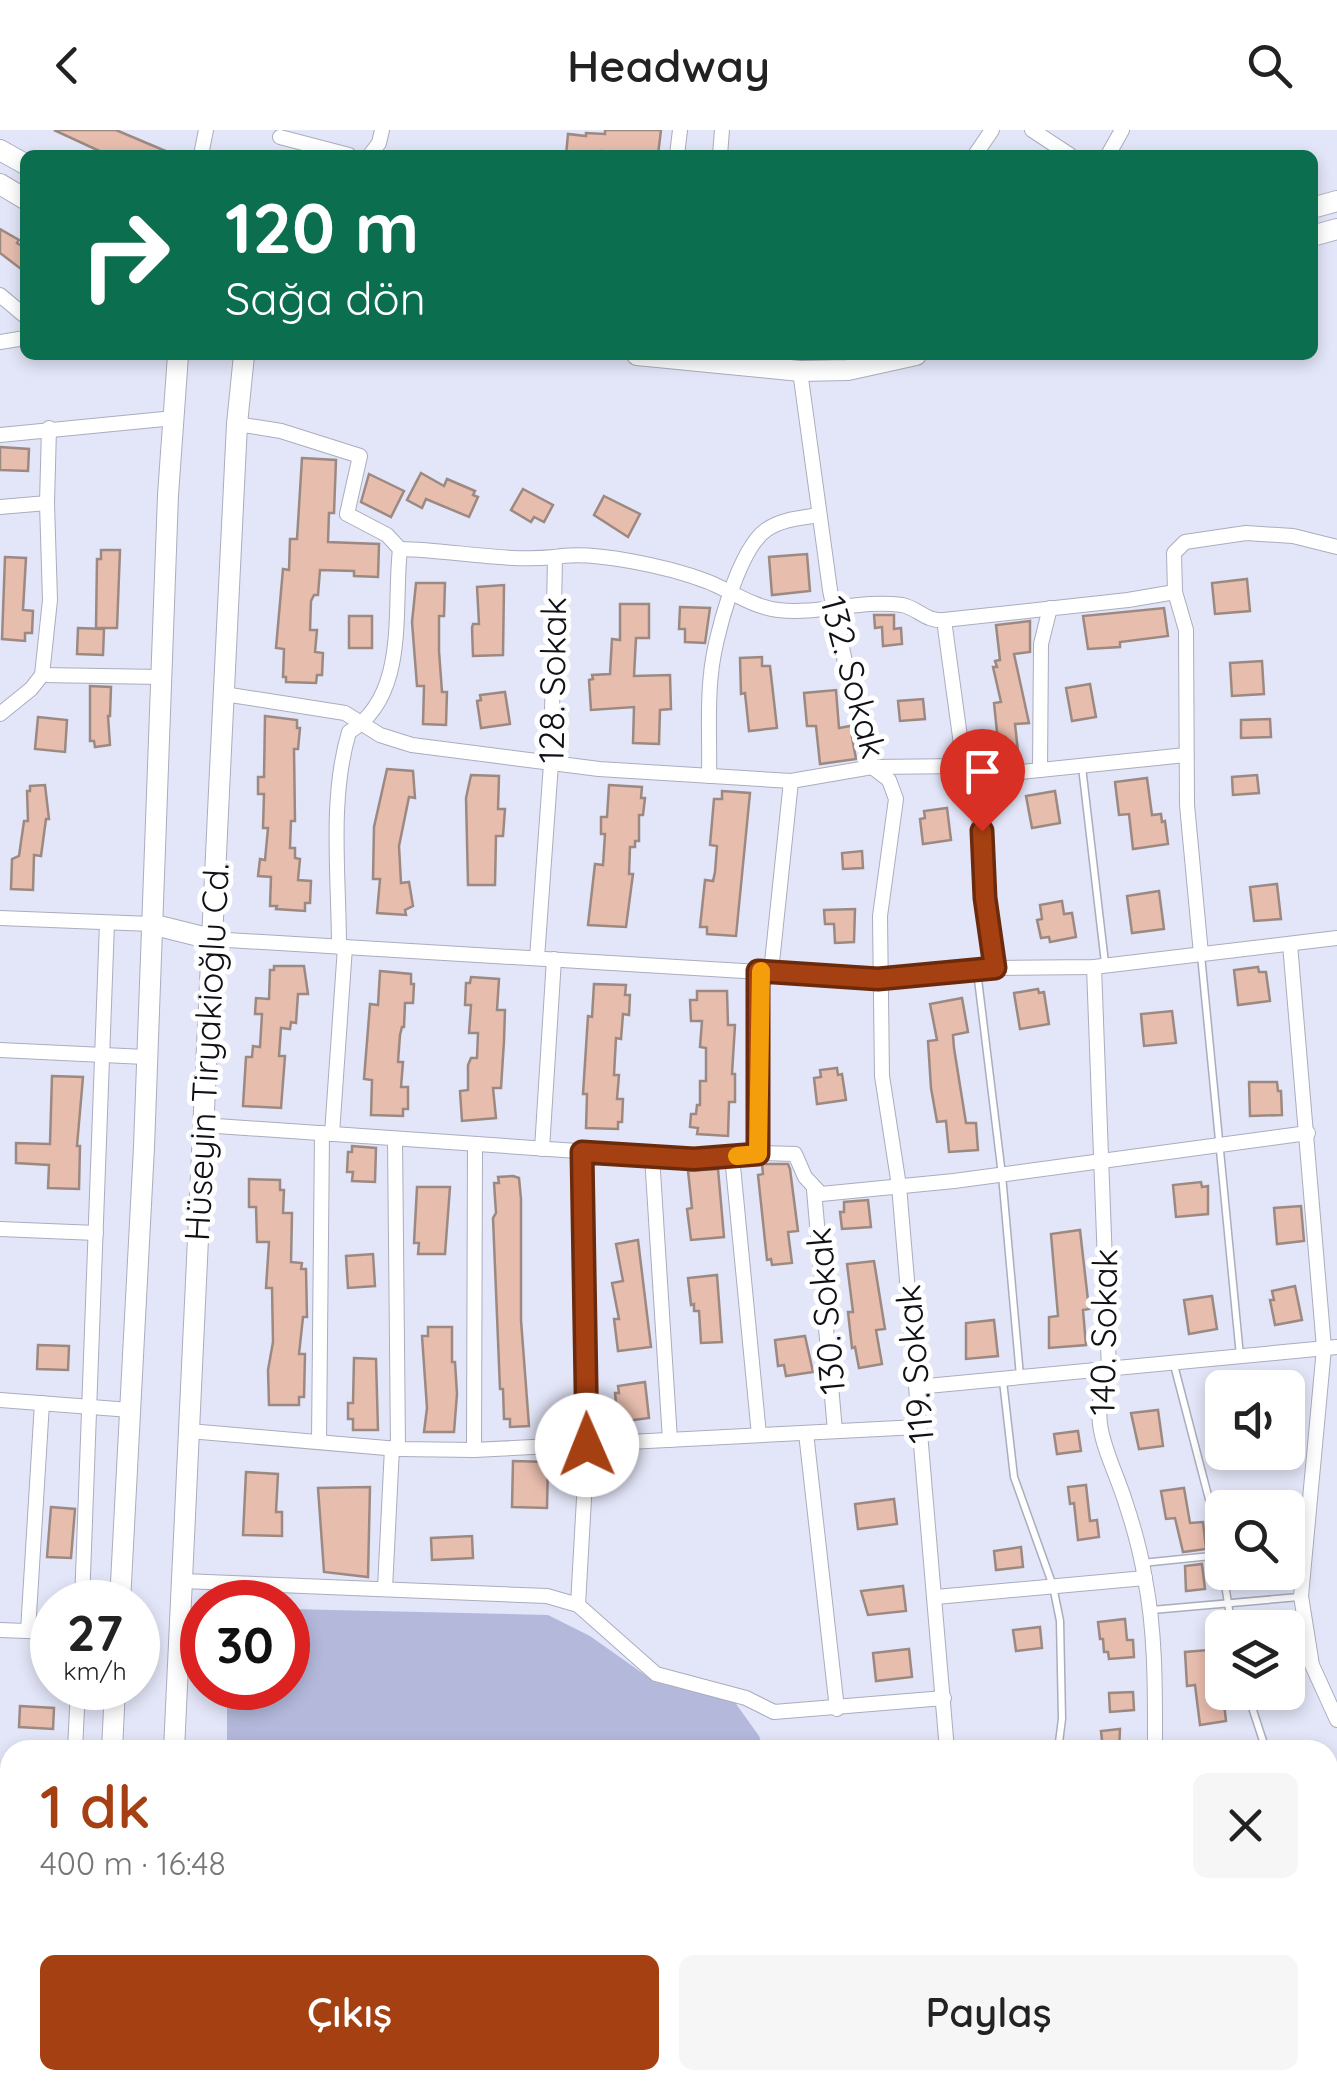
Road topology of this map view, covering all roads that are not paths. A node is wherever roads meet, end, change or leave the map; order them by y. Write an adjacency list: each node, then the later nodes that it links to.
1 (1032, 130): 4 (street)
2 (281, 134): 3 (street)
3 (333, 150)
4 (1062, 150)
5 (0, 295): 6 (street)
6 (20, 312)
7 (178, 360): 12 (street, Hüseyin Tiryakioğlu Cd.)
8 (243, 360): 13 (street, Hüseyin Tiryakioğlu Cd.)
9 (688, 360): 11 (street)
10 (893, 360): 11 (street)
11 (800, 371): 18 (street, 132. Sokak)
12 (174, 418): 14 (street); 28 (street, Hüseyin Tiryakioğlu Cd.)
13 (237, 424): 20 (street); 29 (street, Hüseyin Tiryakioğlu Cd.)
14 (49, 428): 15 (street); 16 (street)
15 (0, 434)
16 (47, 503): 17 (street); 27 (street)
17 (0, 507)
18 (818, 515): 22 (street); 24 (street, 132. Sokak)
19 (1337, 547): 23 (street)
20 (400, 549): 21 (street, 128. Sokak); 31 (street)
21 (554, 557): 22 (street); 33 (street, 128. Sokak)
22 (730, 592): 24 (street); 38 (street)
23 (1175, 592): 25 (street); 32 (street)
24 (834, 607): 26 (street); 36 (street, 132. Sokak)
25 (1050, 608): 26 (street); 37 (street)
26 (944, 620): 34 (street)
27 (42, 676): 28 (street); 30 (street)
28 (161, 677): 42 (street, Hüseyin Tiryakioğlu Cd.)
29 (224, 694): 31 (street); 44 (street, Hüseyin Tiryakioğlu Cd.)
30 (0, 714)
31 (363, 724): 33 (street); 46 (street)
32 (1186, 755): 35 (street); 47 (street)
33 (551, 764): 38 (street); 48 (street, 128. Sokak)
34 (964, 766): 36 (street); 37 (street); 51 (street)
35 (1082, 766): 37 (street); 50 (lane)
36 (872, 768): 39 (street); 54 (street, 132. Sokak)
37 (1040, 770)
38 (709, 776): 39 (street)
39 (791, 780): 53 (street)
40 (0, 918): 41 (street)
41 (107, 922): 42 (street); 56 (street)
42 (151, 924): 44 (street); 57 (street, Hüseyin Tiryakioğlu Cd.)
43 (1337, 938): 45 (street)
44 (211, 939): 46 (street); 58 (street, Hüseyin Tiryakioğlu Cd.)
45 (1290, 944): 47 (street); 59 (street)
46 (342, 947): 48 (street); 60 (street)
47 (1201, 954): 50 (street); 63 (lane)
48 (537, 958): 49 (street)
49 (554, 959): 53 (street); 64 (street)
50 (1100, 966): 51 (street); 69 (street, 140. Sokak)
51 (995, 968): 52 (street)
52 (977, 970): 54 (street); 70 (lane)
53 (765, 972): 54 (street); 66 (street)
54 (878, 979): 71 (street, 119. Sokak)
55 (0, 1050): 56 (street)
56 (102, 1056): 57 (street); 74 (street)
57 (145, 1057): 85 (street, Hüseyin Tiryakioğlu Cd.)
58 (202, 1125): 60 (street); 87 (street, Hüseyin Tiryakioğlu Cd.)
59 (1308, 1133): 63 (street); 75 (street)
60 (327, 1134): 61 (street); 92 (street)
61 (395, 1138): 62 (street); 94 (street)
62 (475, 1144): 64 (street); 95 (street)
63 (1220, 1146): 69 (street); 76 (lane)
64 (542, 1149): 65 (street)
65 (582, 1152): 67 (street); 93 (street)
66 (758, 1154): 68 (street); 72 (street)
67 (652, 1156): 68 (street); 91 (street)
68 (732, 1156): 90 (street)
69 (1103, 1162): 70 (street); 78 (street, 140. Sokak)
70 (1002, 1175): 71 (street); 79 (lane)
71 (899, 1186): 72 (street); 81 (street, 119. Sokak)
72 (814, 1190): 88 (street, 130. Sokak)
73 (0, 1229): 74 (street)
74 (96, 1233): 84 (street)
75 (1331, 1348): 76 (street); 106 (street)
76 (1240, 1357): 77 (street)
77 (1174, 1364): 78 (street); 96 (lane)
78 (1109, 1371): 79 (street); 98 (street, 140. Sokak)
79 (1020, 1378): 80 (street)
80 (1003, 1380): 81 (street); 103 (lane)
81 (916, 1387): 86 (street, 119. Sokak)
82 (0, 1400): 83 (street)
83 (42, 1404): 84 (street); 114 (street)
84 (90, 1407): 85 (street); 99 (street)
85 (130, 1410): 100 (street, Hüseyin Tiryakioğlu Cd.)
86 (918, 1427): 88 (street); 107 (street, 119. Sokak)
87 (189, 1432): 92 (street); 101 (street, Hüseyin Tiryakioğlu Cd.)
88 (835, 1432): 89 (street)
89 (806, 1433): 90 (street); 116 (street)
90 (760, 1436): 91 (street)
91 (670, 1440): 93 (street)
92 (319, 1442): 94 (street)
93 (587, 1445): 95 (street); 109 (street)
94 (395, 1449): 95 (street); 104 (street)
95 (474, 1450)
96 (1205, 1493)
97 (1205, 1558): 98 (lane)
98 (1143, 1570): 103 (street); 110 (street, 140. Sokak)
99 (83, 1580)
100 (121, 1580)
101 (182, 1580)
102 (310, 1586): 104 (street)
103 (1053, 1586): 107 (street); 125 (lane)
104 (385, 1589): 109 (street)
105 (1226, 1590): 108 (lane)
106 (1300, 1596): 108 (lane); 120 (street)
107 (936, 1597): 115 (street, 119. Sokak)
108 (1228, 1604): 110 (lane); 111 (lane)
109 (578, 1605): 116 (street)
110 (1150, 1610): 126 (street, 140. Sokak)
111 (1229, 1610)
112 (180, 1623): 123 (street, Hüseyin Tiryakioğlu Cd.)
113 (0, 1630): 114 (street)
114 (28, 1631)
115 (944, 1698): 116 (street); 124 (street, 119. Sokak)
116 (837, 1709)
117 (77, 1710): 121 (street)
118 (114, 1710): 122 (street)
119 (1253, 1710): 127 (lane)
120 (1337, 1720)
121 (75, 1740)
122 (112, 1740)
123 (174, 1740)
124 (946, 1740)
125 (1059, 1740)
126 (1155, 1740)
127 (1263, 1740)

